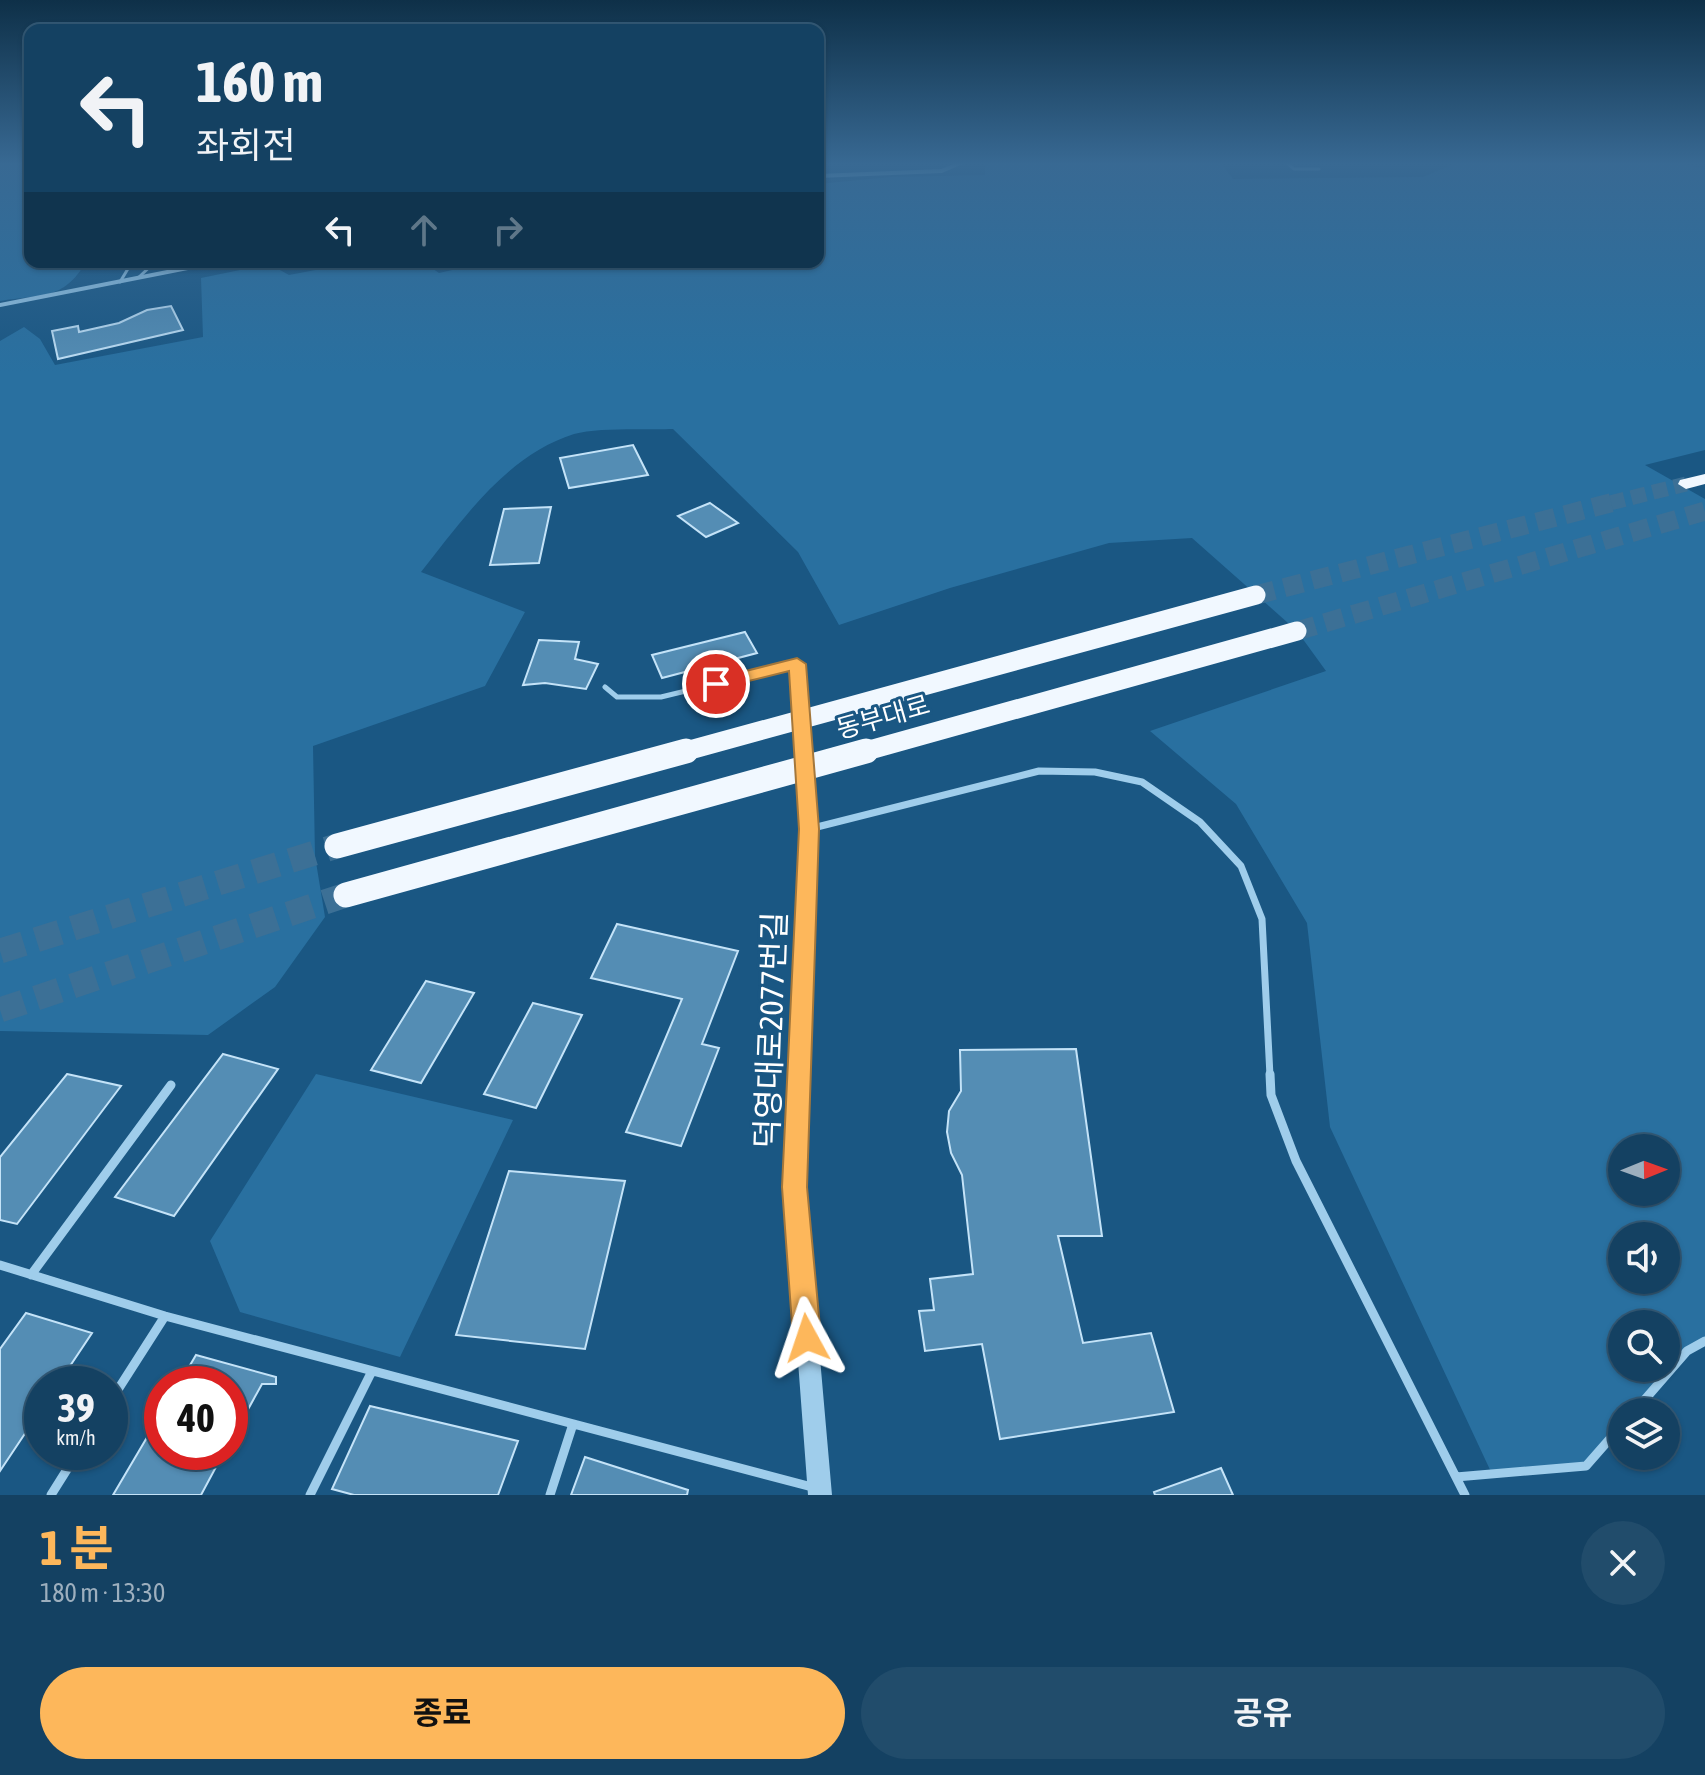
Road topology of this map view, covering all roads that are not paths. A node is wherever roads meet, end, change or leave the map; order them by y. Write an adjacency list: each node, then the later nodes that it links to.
1 (128, 268): 5 (lane)
2 (149, 268): 4 (lane)
3 (186, 268): 4 (street)
4 (139, 277): 5 (street)
5 (120, 282): 6 (street)
6 (0, 305)
7 (1705, 479): 8 (highway)
8 (1686, 484)
9 (1256, 595): 14 (highway, 동부대로, bridge)
10 (1297, 631): 15 (highway, 동부대로, bridge)
11 (797, 664): 12 (lane); 13 (street, 덕영대로2077번길)
12 (605, 687)
13 (809, 829): 27 (lane); 28 (street, 덕영대로2077번길)
14 (337, 846)
15 (346, 895)
16 (171, 1085): 18 (lane)
17 (0, 1265): 18 (lane)
18 (31, 1275): 19 (lane)
19 (165, 1316): 21 (lane); 22 (lane)
20 (1705, 1341): 23 (lane)
21 (372, 1371): 24 (lane); 30 (lane)
22 (128, 1374)
23 (1646, 1398)
24 (573, 1424): 28 (lane); 31 (lane)
25 (1608, 1441): 27 (lane)
26 (67, 1470): 29 (lane)
27 (1456, 1477): 32 (lane)
28 (820, 1492)
29 (51, 1495)
30 (310, 1495)
31 (550, 1495)
32 (1465, 1495)

